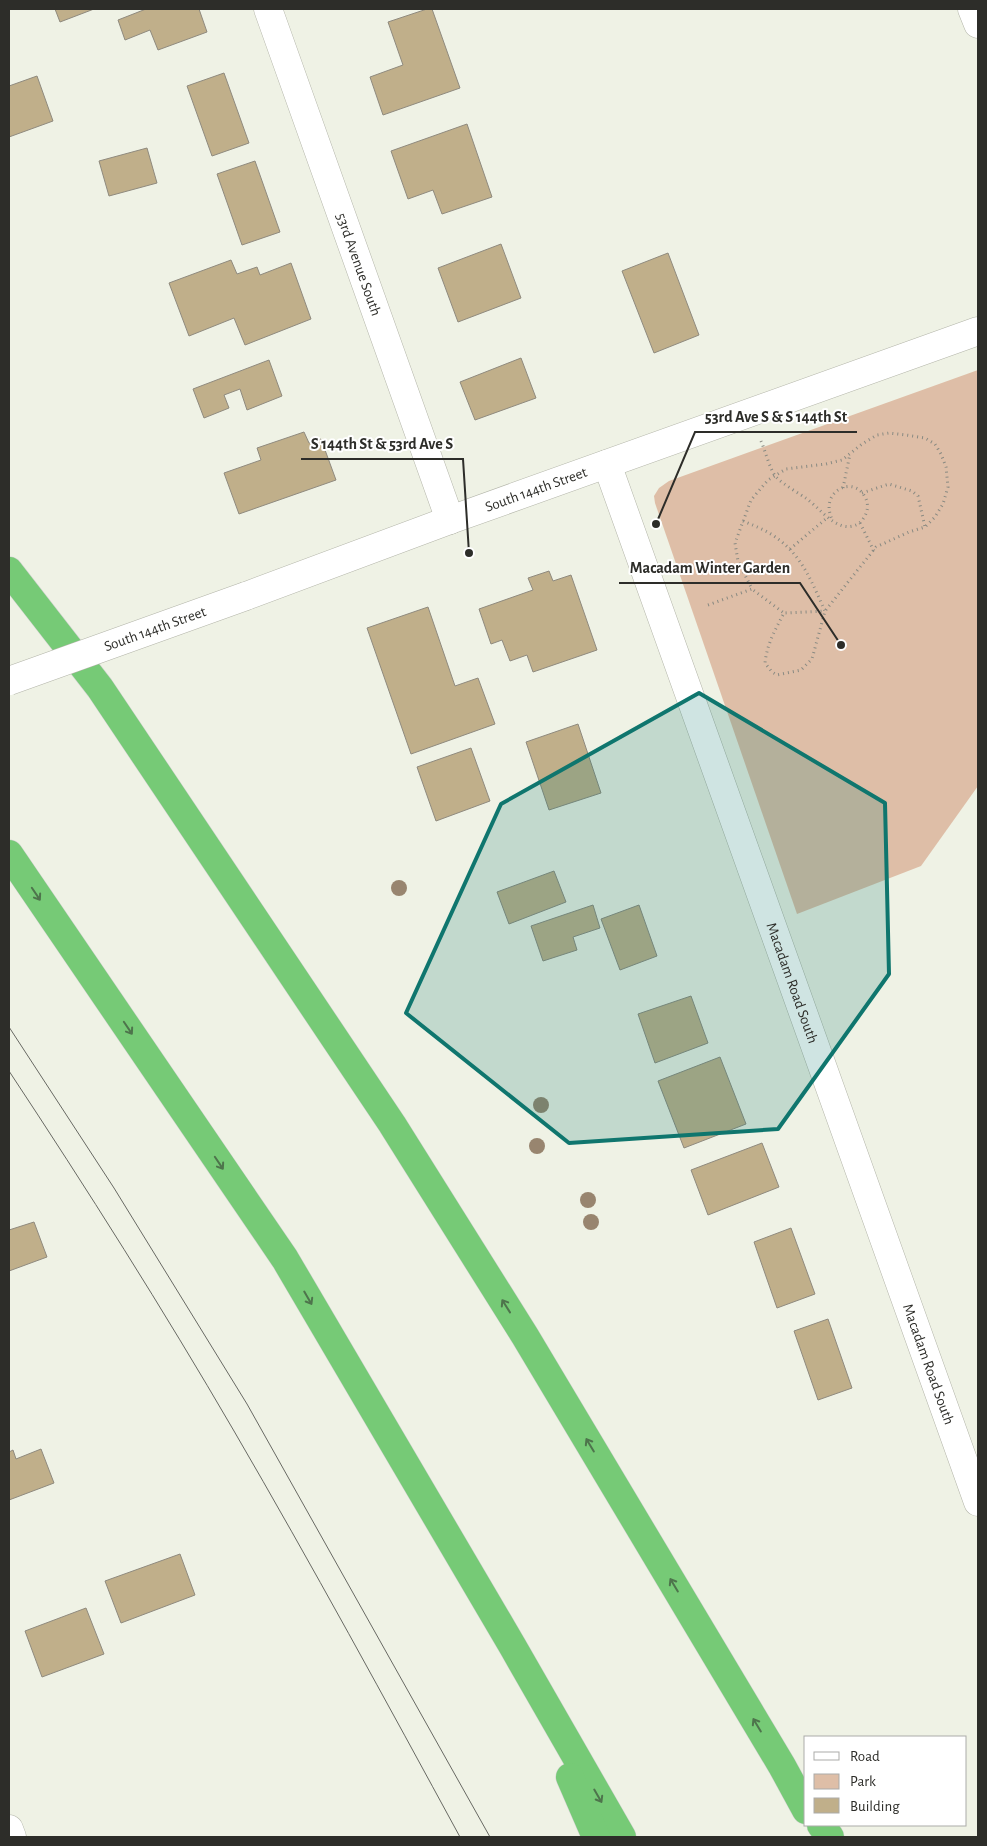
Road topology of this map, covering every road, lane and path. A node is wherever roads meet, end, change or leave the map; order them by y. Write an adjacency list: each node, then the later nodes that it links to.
1 (268, 9): 12 (street, 53rd Avenue South)
2 (972, 9): 3 (street)
3 (978, 24)
4 (978, 332): 7 (street, South 144th Street)
5 (761, 441): 8 (path)
6 (851, 453): 8 (path); 9 (path); 15 (path)
7 (607, 464): 12 (street, South 144th Street); 25 (street, Macadam Road South)
8 (775, 476): 11 (path); 13 (path)
9 (843, 488): 10 (path); 11 (path)
10 (862, 493): 14 (path); 15 (path)
11 (830, 518): 14 (path); 16 (path)
12 (450, 520): 23 (street, South 144th Street, bridge)
13 (743, 521): 16 (path); 19 (path)
14 (860, 522): 17 (path)
15 (925, 527): 17 (path)
16 (790, 549): 21 (path)
17 (874, 550): 21 (path)
18 (9, 571): 27 (highway, one-way to 18)
19 (752, 589): 20 (path); 22 (path)
20 (708, 605)
21 (825, 611): 22 (path); 22 (path)
22 (784, 613)
23 (9, 681)
24 (9, 854): 26 (highway, one-way to 26)
25 (978, 1502)
26 (513, 1647): 34 (highway); 35 (highway, one-way to 35)
27 (782, 1766): 28 (highway); 29 (highway)
28 (804, 1799)
29 (804, 1806)
30 (815, 1826): 36 (highway)
31 (822, 1826): 37 (highway)
32 (9, 1829): 33 (street)
33 (12, 1837)
34 (596, 1837)
35 (622, 1837)
36 (821, 1837)
37 (830, 1837)

